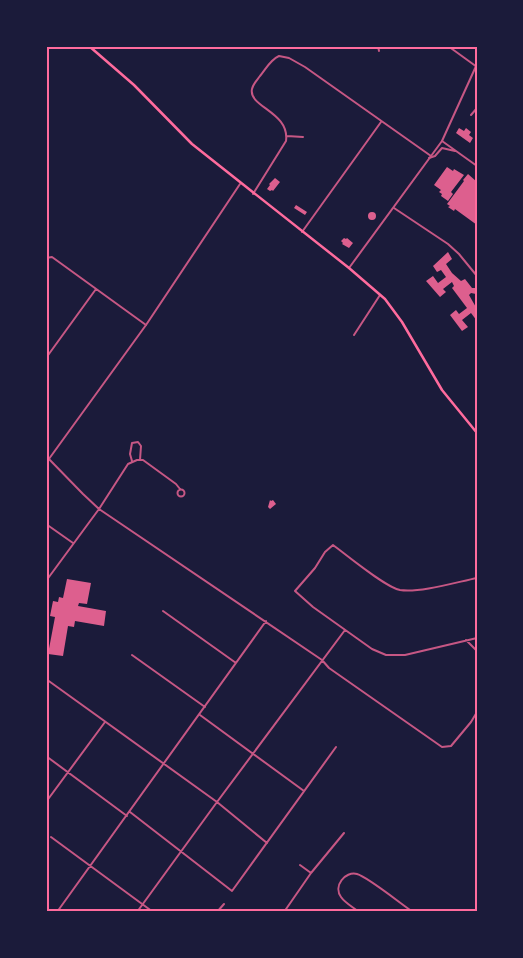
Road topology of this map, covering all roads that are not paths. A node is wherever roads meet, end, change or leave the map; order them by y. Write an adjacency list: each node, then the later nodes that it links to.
1 (88, 46): 15 (main road)
2 (378, 46): 4 (street)
3 (448, 46): 5 (street)
4 (379, 51)
5 (476, 66): 11 (street)
6 (477, 108): 7 (street)
7 (471, 115)
8 (381, 121): 9 (street); 13 (street); 18 (street)
9 (287, 136): 10 (street); 16 (street)
10 (302, 136)
11 (442, 141): 12 (street); 13 (street)
12 (456, 151): 13 (street); 14 (street)
13 (430, 157): 17 (street)
14 (477, 166)
15 (241, 183): 16 (main road); 24 (street)
16 (253, 194): 18 (main road)
17 (394, 208): 20 (street); 21 (street)
18 (302, 232): 20 (main road)
19 (46, 258): 22 (street)
20 (349, 268): 23 (main road)
21 (477, 276)
22 (96, 289): 24 (street); 26 (street)
23 (380, 295): 25 (street); 27 (main road)
24 (146, 325): 29 (street)
25 (354, 335)
26 (46, 358)
27 (477, 433)
28 (46, 456): 29 (street)
29 (50, 458): 32 (street); 34 (street)
30 (140, 460): 31 (street); 31 (street); 33 (street)
31 (132, 461): 34 (street)
32 (46, 463)
33 (180, 489)
34 (99, 509): 36 (street); 40 (street)
35 (46, 524): 36 (street)
36 (74, 544): 38 (street)
37 (477, 578): 41 (street)
38 (46, 581)
39 (163, 611): 47 (street)
40 (266, 621): 46 (street); 47 (street)
41 (346, 629): 43 (street); 46 (street)
42 (477, 638): 43 (street)
43 (466, 640): 44 (street)
44 (477, 651)
45 (132, 655): 49 (street)
46 (322, 660): 50 (street); 54 (street)
47 (236, 663): 49 (street)
48 (46, 679): 52 (street)
49 (205, 707): 51 (street)
50 (477, 712)
51 (200, 715): 54 (street); 56 (street)
52 (105, 722): 56 (street); 57 (street)
53 (336, 747): 58 (street)
54 (253, 753): 58 (street); 60 (street)
55 (46, 756): 57 (street)
56 (164, 764): 60 (street); 61 (street)
57 (68, 772): 59 (street); 62 (street)
58 (304, 791): 65 (street)
59 (46, 802)
60 (217, 802): 65 (street); 66 (street)
61 (130, 812): 62 (street); 66 (street)
62 (127, 816): 68 (street)
63 (344, 833): 69 (street)
64 (51, 837): 68 (street)
65 (267, 842): 66 (street)
66 (181, 851): 71 (street)
67 (300, 865): 69 (street)
68 (91, 866): 71 (street); 72 (street)
69 (311, 873): 76 (street)
70 (224, 904): 75 (street)
71 (143, 905): 73 (street); 74 (street)
72 (57, 912)
73 (137, 912)
74 (152, 912)
75 (217, 912)
76 (284, 912)
77 (359, 912): 78 (street)
78 (413, 912)

